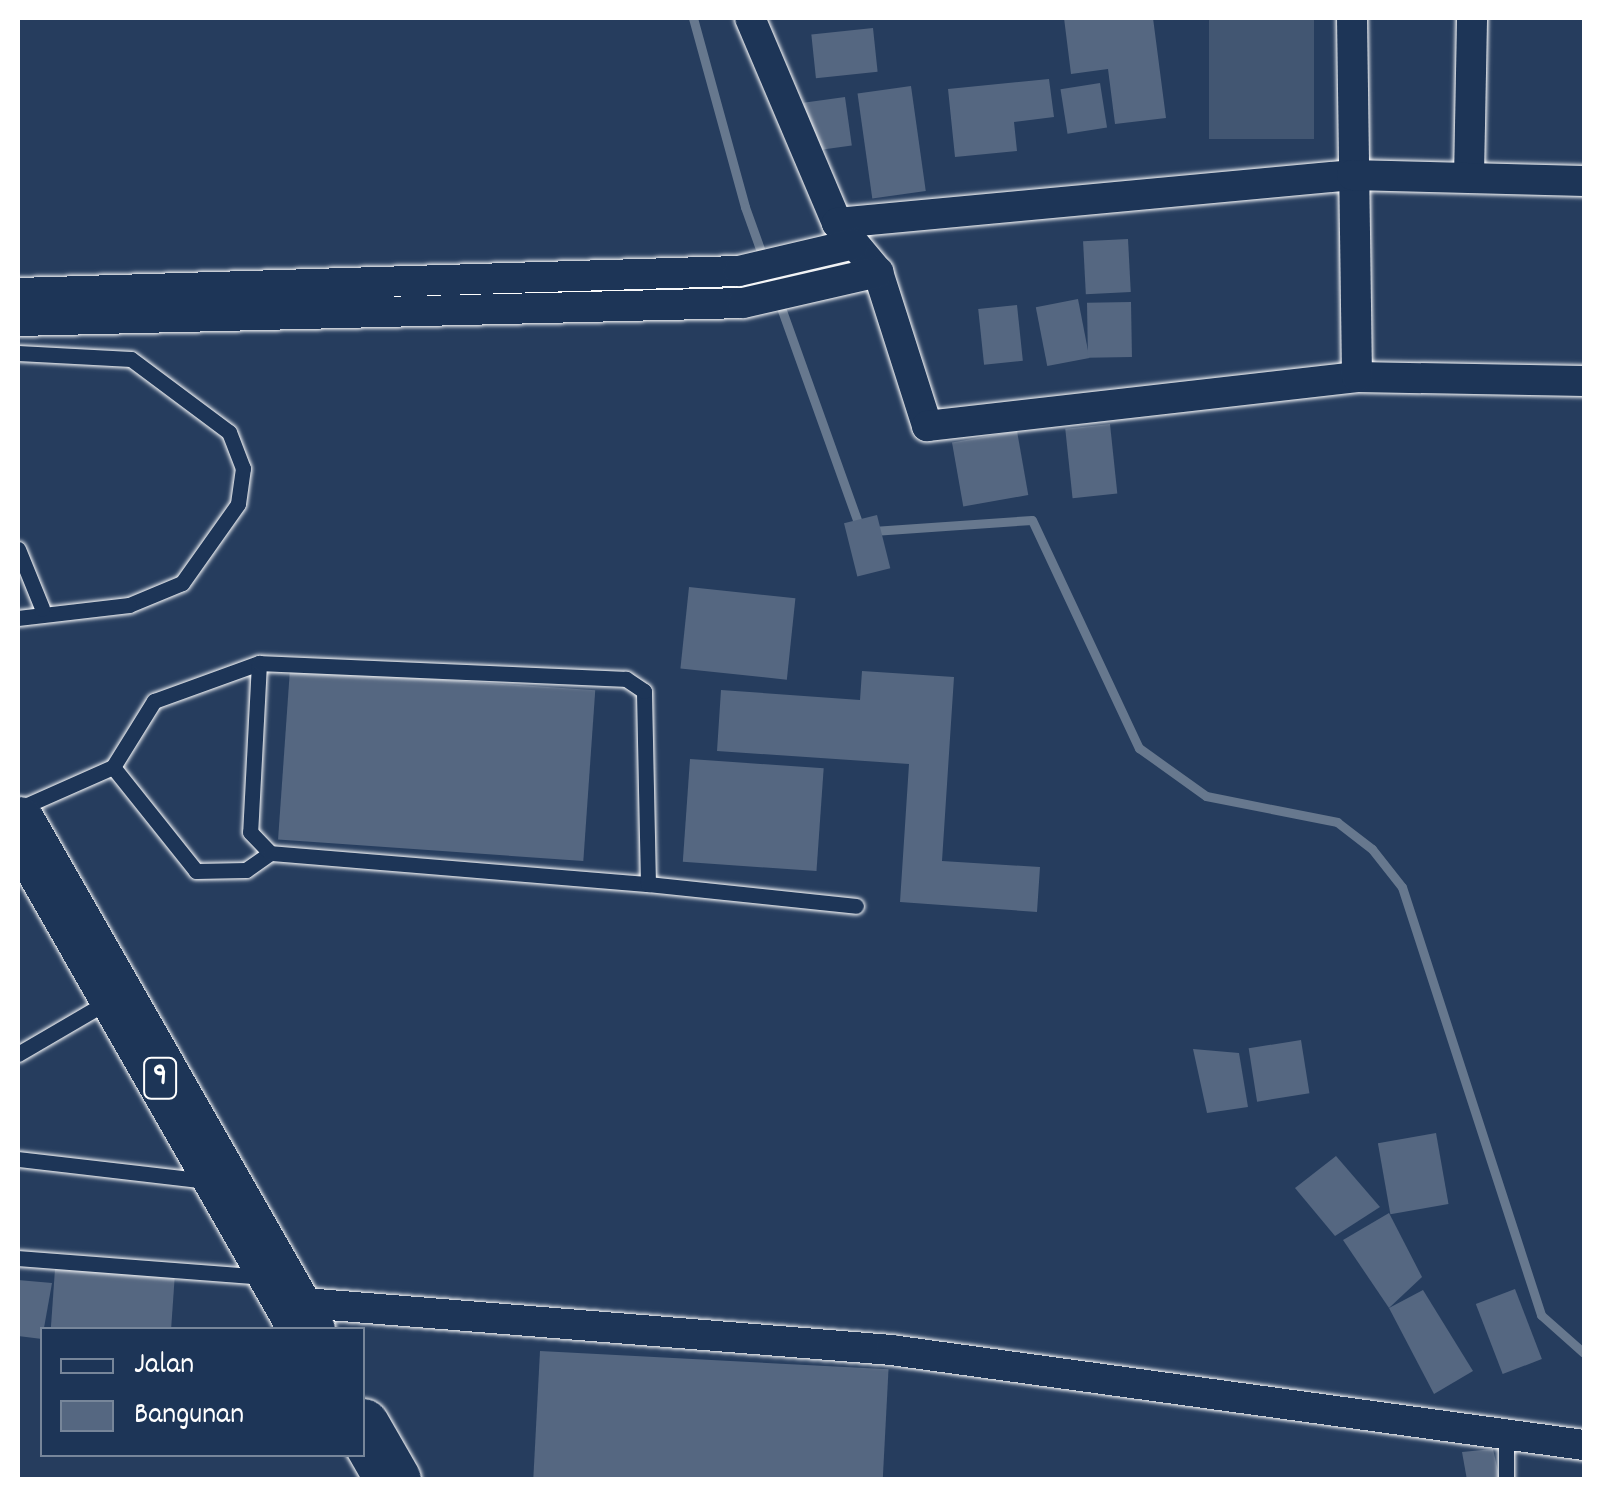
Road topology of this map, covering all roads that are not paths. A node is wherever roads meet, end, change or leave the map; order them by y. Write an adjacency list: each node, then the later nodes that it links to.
1 (755, 18): 7 (street)
2 (1352, 18): 4 (street)
3 (1472, 18): 5 (street)
4 (1352, 175): 5 (street); 7 (street); 12 (street)
5 (1470, 178): 6 (street)
6 (1584, 181)
7 (845, 234): 8 (street); 9 (street)
8 (878, 272): 10 (street); 12 (street)
9 (18, 293)
10 (18, 321)
11 (18, 353): 15 (lane)
12 (1357, 377): 13 (street)
13 (1584, 381)
14 (18, 549): 15 (lane)
15 (42, 608): 16 (lane)
16 (18, 618)
17 (258, 663): 18 (lane); 21 (lane); 22 (lane)
18 (113, 768): 19 (lane); 21 (lane)
19 (18, 809)
20 (18, 824): 24 (highway, 9)
21 (270, 853): 22 (lane)
22 (648, 884): 23 (lane)
23 (856, 906)
24 (114, 997): 25 (lane); 27 (highway, 9)
25 (18, 1054)
26 (18, 1160): 27 (lane)
27 (218, 1182): 29 (highway, 9)
28 (18, 1258): 29 (lane)
29 (292, 1303): 31 (street)
30 (365, 1431): 33 (highway)
31 (1506, 1437): 32 (street); 34 (lane)
32 (1584, 1446)
33 (394, 1480)
34 (1506, 1480)

